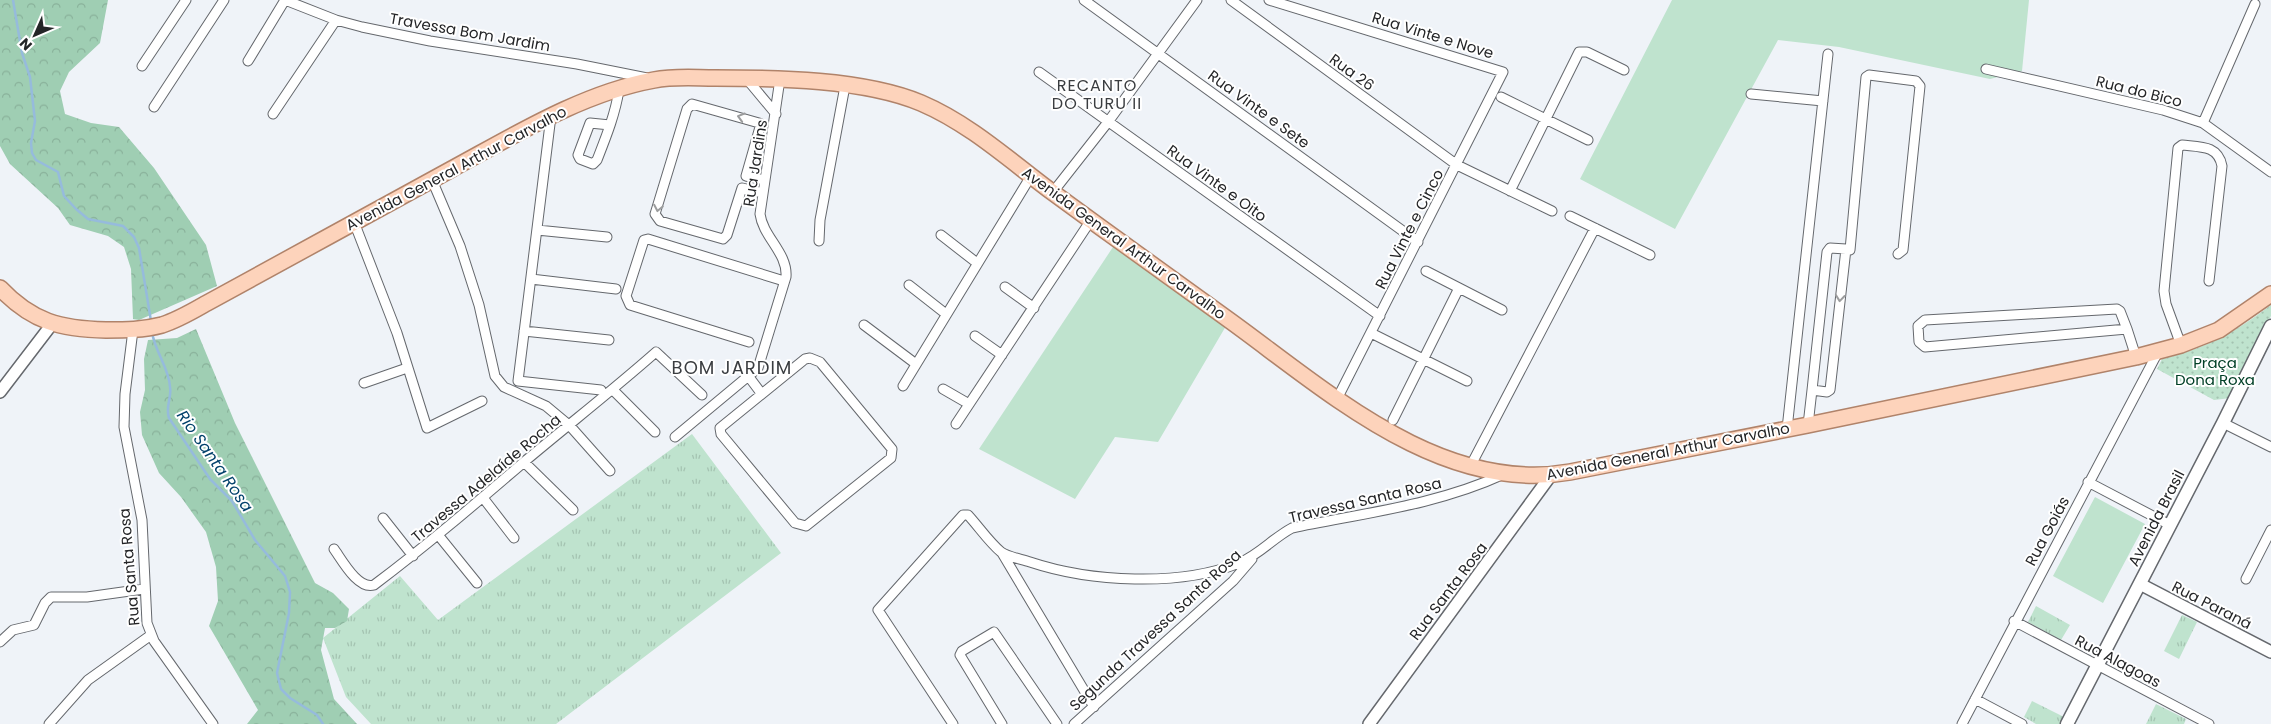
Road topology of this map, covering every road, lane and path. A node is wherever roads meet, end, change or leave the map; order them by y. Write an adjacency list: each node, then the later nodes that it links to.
1 (186, 0): 13 (street)
2 (224, 0): 26 (street)
3 (285, 0): 9 (street, Travessa Bom Jardim); 12 (street)
4 (1084, 0): 10 (street, Rua Vinte e Sete)
5 (1197, 0): 10 (street)
6 (1231, 0): 35 (street, Rua 26)
7 (1269, 0): 17 (street, Rua Vinte e Nove)
8 (2255, 4): 32 (street)
9 (336, 20): 20 (street, Travessa Bom Jardim); 27 (street)
10 (1159, 54): 31 (street); 54 (street, Rua Vinte e Sete)
11 (1828, 54): 25 (street)
12 (248, 61)
13 (142, 66)
14 (1986, 69): 32 (street, Rua do Bico)
15 (1624, 70): 30 (street)
16 (1039, 72): 31 (street, Rua Vinte e Oito)
17 (1503, 72): 35 (street, Rua Vinte e Cinco)
18 (746, 78): 19 (main road, Avenida General Arthur Carvalho); 20 (main road, Avenida General Arthur Carvalho); 28 (street, Rua Jardins)
19 (780, 79): 21 (main road, Avenida General Arthur Carvalho); 28 (street, Rua Jardins)
20 (654, 80): 22 (main road, Avenida General Arthur Carvalho)
21 (845, 86): 38 (main road, Avenida General Arthur Carvalho); 53 (street)
22 (619, 90): 29 (main road, Avenida General Arthur Carvalho); 33 (street)
23 (1751, 94): 25 (street)
24 (1502, 97): 30 (street)
25 (1822, 101): 109 (street)
26 (154, 107)
27 (273, 114)
28 (776, 114): 40 (street, Rua Jardins)
29 (550, 116): 39 (main road, Avenida General Arthur Carvalho); 50 (street)
30 (1546, 119): 34 (street); 42 (street)
31 (1108, 122): 43 (street); 72 (street, Rua Vinte e Oito)
32 (2203, 124): 36 (street, Rua do Bico)
33 (610, 125): 33 (street)
34 (1588, 140)
35 (1457, 166): 42 (street, Rua 26); 54 (street, Rua Vinte e Cinco)
36 (2271, 172)
37 (746, 176): 40 (street); 41 (street); 41 (street, one-way to 41)
38 (1031, 176): 43 (main road, Avenida General Arthur Carvalho); 58 (street)
39 (432, 180): 48 (main road, Avenida General Arthur Carvalho); 108 (street)
40 (765, 180): 44 (street, Rua Jardins)
41 (742, 188): 44 (street)
42 (1510, 191): 45 (street, Rua 26)
43 (1053, 192): 47 (main road, Avenida General Arthur Carvalho)
44 (763, 193): 61 (street, Rua Jardins)
45 (1552, 212)
46 (1570, 216): 49 (street)
47 (1091, 220): 69 (street); 101 (main road, Avenida General Arthur Carvalho)
48 (354, 222): 77 (main road, Avenida General Arthur Carvalho); 89 (street)
49 (1595, 228): 57 (street); 114 (street)
50 (537, 230): 52 (street); 60 (street)
51 (941, 235): 58 (street)
52 (607, 237)
53 (819, 241)
54 (1418, 242): 72 (street, Rua Vinte e Cinco)
55 (1850, 250): 56 (street)
56 (1898, 254)
57 (1650, 255)
58 (977, 263): 71 (street)
59 (1426, 271): 66 (street)
60 (531, 279): 67 (street); 78 (street)
61 (784, 281): 82 (street); 90 (street, Rua Jardins)
62 (2209, 281): 83 (street)
63 (909, 285): 71 (street)
64 (1005, 287): 69 (street)
65 (0, 288): 73 (main road, Avenida General Arthur Carvalho)
66 (1459, 288): 70 (street); 87 (street)
67 (616, 289)
68 (2271, 294): 83 (main road, Avenida General Arthur Carvalho)
69 (1034, 308): 85 (street)
70 (1502, 310)
71 (946, 314): 88 (street)
72 (1380, 316): 79 (street, Rua Vinte e Cinco)
73 (52, 324): 77 (main road, Avenida General Arthur Carvalho); 98 (street)
74 (864, 325): 88 (street)
75 (2271, 326): 105 (main road, Avenida Brasil)
76 (2127, 329): 76 (street); 86 (street)
77 (138, 330): 133 (street, Rua Santa Rosa)
78 (524, 331): 81 (street); 95 (street)
79 (1371, 333): 87 (street); 101 (street, Rua Vinte e Cinco)
80 (975, 336): 85 (street)
81 (609, 340)
82 (749, 342)
83 (2181, 345): 84 (main road, Avenida General Arthur Carvalho)
84 (2158, 352): 86 (main road, Avenida General Arthur Carvalho); 118 (street, Rua Goiás)
85 (1002, 355): 103 (street)
86 (2136, 357): 107 (main road, Avenida General Arthur Carvalho)
87 (1423, 359): 91 (street); 104 (street)
88 (916, 364): 93 (street)
89 (407, 368): 92 (street); 102 (street)
90 (749, 377): 99 (street); 111 (street, Rua Jardins)
91 (1467, 381)
92 (364, 383)
93 (903, 386)
94 (943, 389): 103 (street)
95 (601, 390)
96 (613, 390): 100 (street, Travessa Adelaíde Rocha); 108 (street, Travessa Adelaíde Rocha); 110 (street)
97 (1812, 390): 97 (street, one-way to 97); 107 (street)
98 (0, 392)
99 (761, 393): 99 (street)
100 (702, 395)
101 (1338, 399): 114 (main road, Avenida General Arthur Carvalho)
102 (482, 401)
103 (970, 404): 106 (street)
104 (1392, 420)
105 (2224, 423): 112 (street); 122 (main road, Avenida Brasil)
106 (956, 424)
107 (1808, 425): 109 (main road, Avenida General Arthur Carvalho)
108 (570, 426): 113 (street, Travessa Adelaíde Rocha); 115 (street)
109 (1787, 429): 117 (main road, Avenida General Arthur Carvalho)
110 (655, 432)
111 (675, 436)
112 (2271, 447)
113 (524, 462): 119 (street, Travessa Adelaíde Rocha); 120 (street)
114 (1471, 465): 116 (main road, Avenida General Arthur Carvalho)
115 (610, 471)
116 (1505, 473): 117 (main road, Avenida General Arthur Carvalho); 129 (street, Travessa Santa Rosa)
117 (1551, 475): 147 (street, Rua Santa Rosa)
118 (2088, 482): 122 (street); 134 (street, Rua Goiás)
119 (484, 499): 124 (street, Travessa Adelaíde Rocha); 125 (street)
120 (573, 510)
121 (382, 518): 128 (street)
122 (2170, 525): 132 (main road, Avenida Brasil)
123 (2271, 530): 130 (street)
124 (439, 536): 128 (street, Travessa Adelaíde Rocha); 131 (street)
125 (514, 538)
126 (334, 549): 128 (street, Travessa Adelaíde Rocha)
127 (1002, 553): 129 (street, Travessa Santa Rosa); 140 (street, Travessa Santa Rosa); 143 (street, Travessa Santa Rosa)
128 (412, 556)
129 (1255, 556): 140 (street, Segunda Travessa Santa Rosa)
130 (2246, 579)
131 (477, 583)
132 (2140, 584): 137 (street, Rua Paraná); 138 (main road, Avenida Brasil)
133 (144, 589): 135 (street, Rua Santa Rosa); 136 (street)
134 (2014, 622): 138 (street, Rua Alagoas); 139 (street, Rua Goiás)
135 (151, 635): 141 (street); 142 (street, Rua Santa Rosa)
136 (0, 642)
137 (2271, 652)
138 (2098, 665): 150 (main road, Avenida Brasil); 151 (street, Rua Alagoas)
139 (1974, 699): 148 (street, Rua Goiás); 149 (street)
140 (1094, 707): 146 (street, Segunda Travessa Santa Rosa)
141 (49, 724)
142 (213, 724)
143 (952, 724)
144 (1002, 724): 145 (street)
145 (1057, 724)
146 (1074, 724)
147 (1369, 724)
148 (1962, 724)
149 (2022, 724)
150 (2068, 724)
151 (2209, 724)

